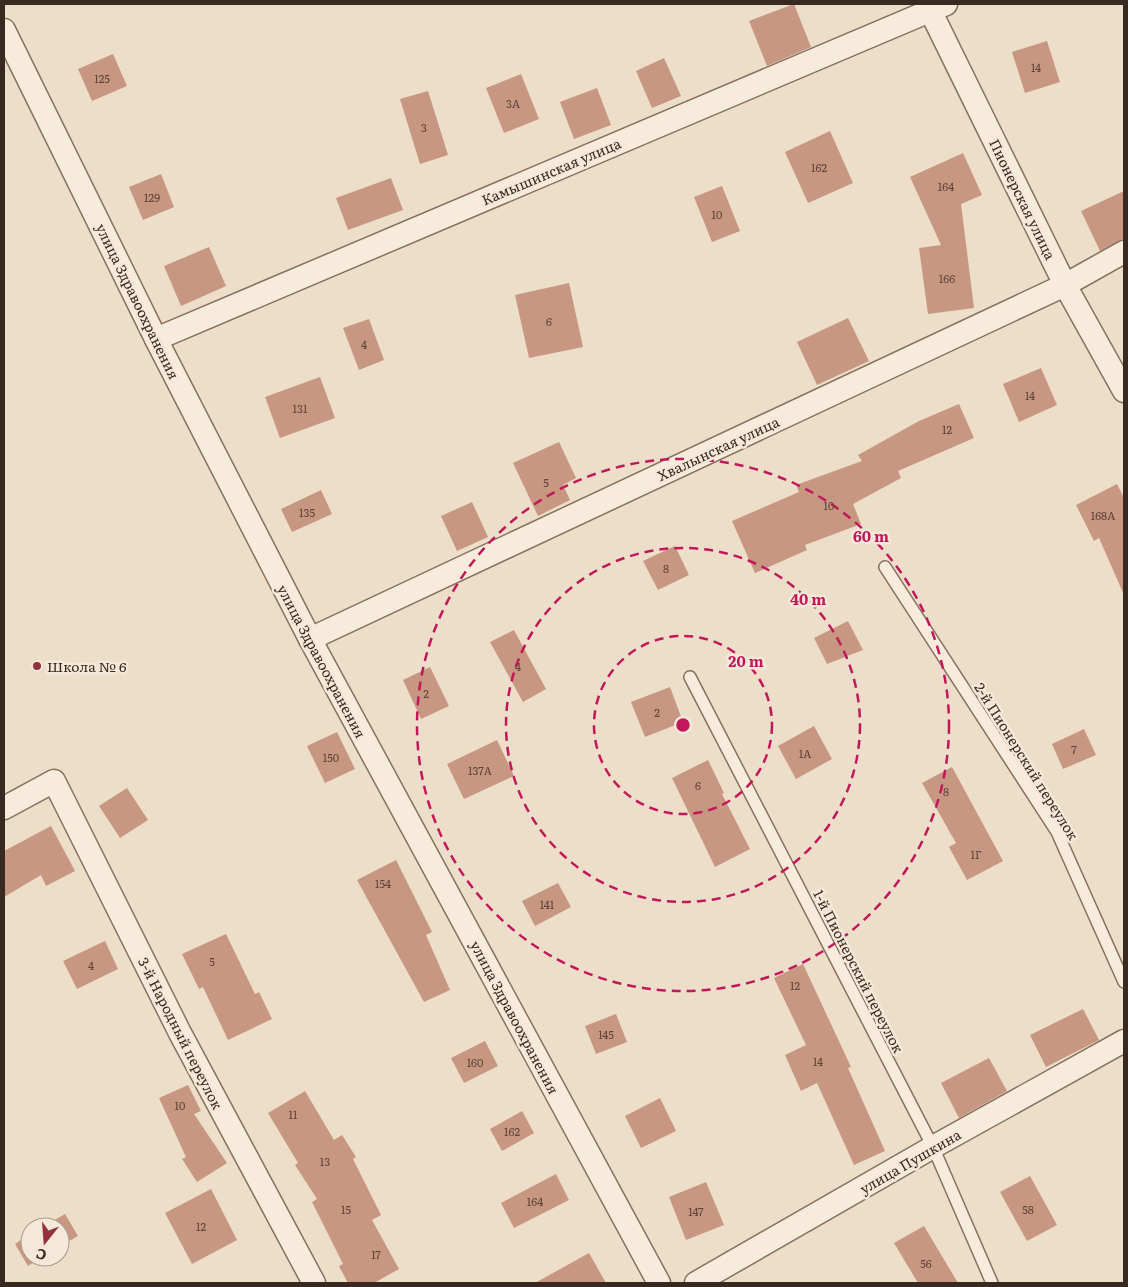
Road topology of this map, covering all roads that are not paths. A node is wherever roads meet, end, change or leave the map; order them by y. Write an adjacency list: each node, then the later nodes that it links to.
1 (935, 6): 4 (street, Пионерская улица); 5 (street, Камышинская улица)
2 (4, 30): 5 (street, улица Здравоохранения)
3 (1124, 252): 4 (street, Хвалынская улица)
4 (1065, 285): 6 (street, Пионерская улица); 8 (street, Хвалынская улица)
5 (156, 339): 8 (street, улица Здравоохранения)
6 (1124, 391)
7 (885, 567): 11 (lane, 2-й Пионерский переулок)
8 (310, 639): 15 (street, улица Здравоохранения)
9 (690, 677): 13 (lane, 1-й Пионерский переулок)
10 (4, 808): 14 (street, 3-й Народный переулок)
11 (1124, 982)
12 (1124, 1041): 13 (street, улица Пушкина)
13 (934, 1147): 16 (street, улица Пушкина); 17 (lane, 1-й Пионерский переулок)
14 (314, 1283)
15 (659, 1283)
16 (696, 1283)
17 (992, 1283)

